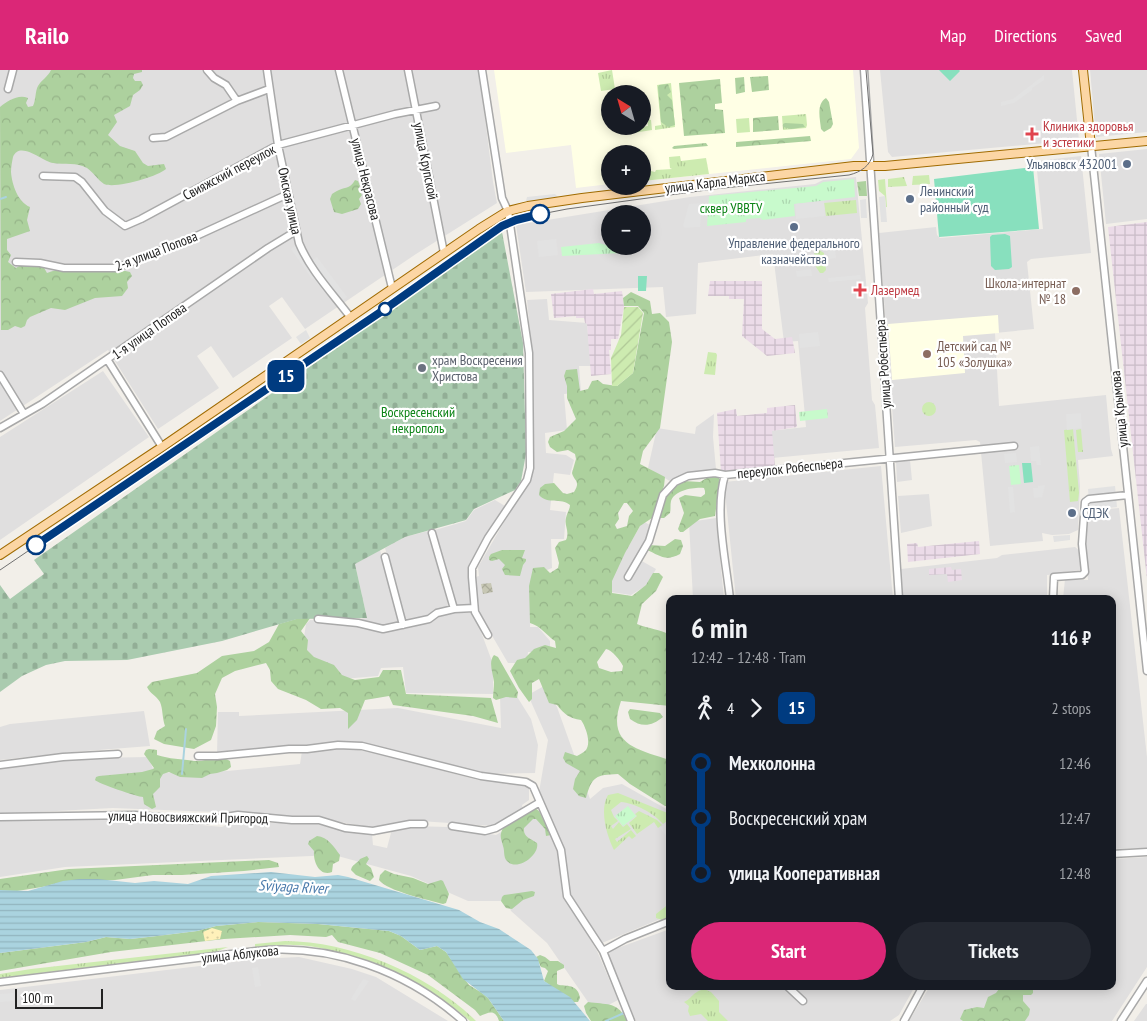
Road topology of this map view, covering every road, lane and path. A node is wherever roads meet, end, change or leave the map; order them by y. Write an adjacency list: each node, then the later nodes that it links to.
1 (12, 70): 9 (street)
2 (207, 70): 11 (street)
3 (266, 70): 10 (street, Омская улица)
4 (339, 70): 14 (street, улица Некрасова)
5 (408, 70): 13 (street, улица Крупской)
6 (482, 70): 22 (street)
7 (864, 70): 19 (street, улица Робеспьера)
8 (1083, 70): 18 (main road)
9 (8, 89)
10 (269, 89): 11 (street); 17 (street, Омская улица)
11 (237, 101): 15 (street)
12 (436, 106): 13 (street, Свияжский переулок)
13 (416, 110): 14 (street, Свияжский переулок); 24 (street, улица Крупской)
14 (352, 125): 17 (street, Свияжский переулок); 26 (street, улица Некрасова)
15 (152, 138)
16 (1147, 141): 18 (main road, улица Карла Маркса)
17 (278, 145): 20 (street, Свияжский переулок); 21 (street, Омская улица)
18 (1091, 146): 19 (main road, улица Карла Маркса); 36 (street, улица Крымова)
19 (869, 166): 22 (main road, улица Карла Маркса); 34 (street, улица Робеспьера)
20 (43, 176)
21 (288, 194): 23 (street, Омская улица); 25 (street, 2-я улица Попова)
22 (508, 211): 24 (main road, улица Карла Маркса); 44 (street)
23 (296, 231): 27 (street, Омская улица); 28 (street, 1-я улица Попова)
24 (444, 253): 26 (main road, улица Карла Маркса)
25 (16, 262)
26 (392, 288): 27 (main road, улица Карла Маркса)
27 (351, 318): 33 (main road, улица Карла Маркса)
28 (108, 359): 30 (street, 1-я улица Попова); 33 (street)
29 (0, 375): 30 (street)
30 (24, 414): 31 (street, 1-я улица Попова)
31 (0, 428)
32 (1014, 446): 34 (street, переулок Робеспьера)
33 (162, 447): 38 (main road, улица Карла Маркса)
34 (889, 458): 35 (street, переулок Робеспьера); 42 (street, улица Робеспьера)
35 (725, 475): 40 (street, переулок Робеспьера); 41 (street)
36 (1128, 495): 43 (street); 49 (street, улица Крымова)
37 (432, 533): 45 (street)
38 (1, 553)
39 (385, 557): 47 (street)
40 (628, 577)
41 (730, 595)
42 (898, 595)
43 (1053, 595)
44 (474, 608): 45 (street); 48 (street)
45 (454, 609): 47 (street)
46 (318, 619): 47 (street)
47 (403, 625)
48 (488, 635)
49 (1147, 671)
50 (118, 754): 52 (street)
51 (198, 756): 53 (street)
52 (0, 765)
53 (540, 802): 56 (street); 60 (street)
54 (0, 817): 55 (street, улица Новосвияжский Пригород)
55 (424, 824)
56 (452, 826)
57 (1147, 852): 58 (street)
58 (1116, 854)
59 (666, 922): 60 (street)
60 (603, 951): 67 (street)
61 (1147, 981): 69 (street)
62 (0, 982): 66 (street, улица Аблукова)
63 (791, 990): 65 (street)
64 (921, 990): 68 (street)
65 (803, 1001)
66 (463, 1021)
67 (631, 1021)
68 (904, 1021)
69 (1121, 1021)

